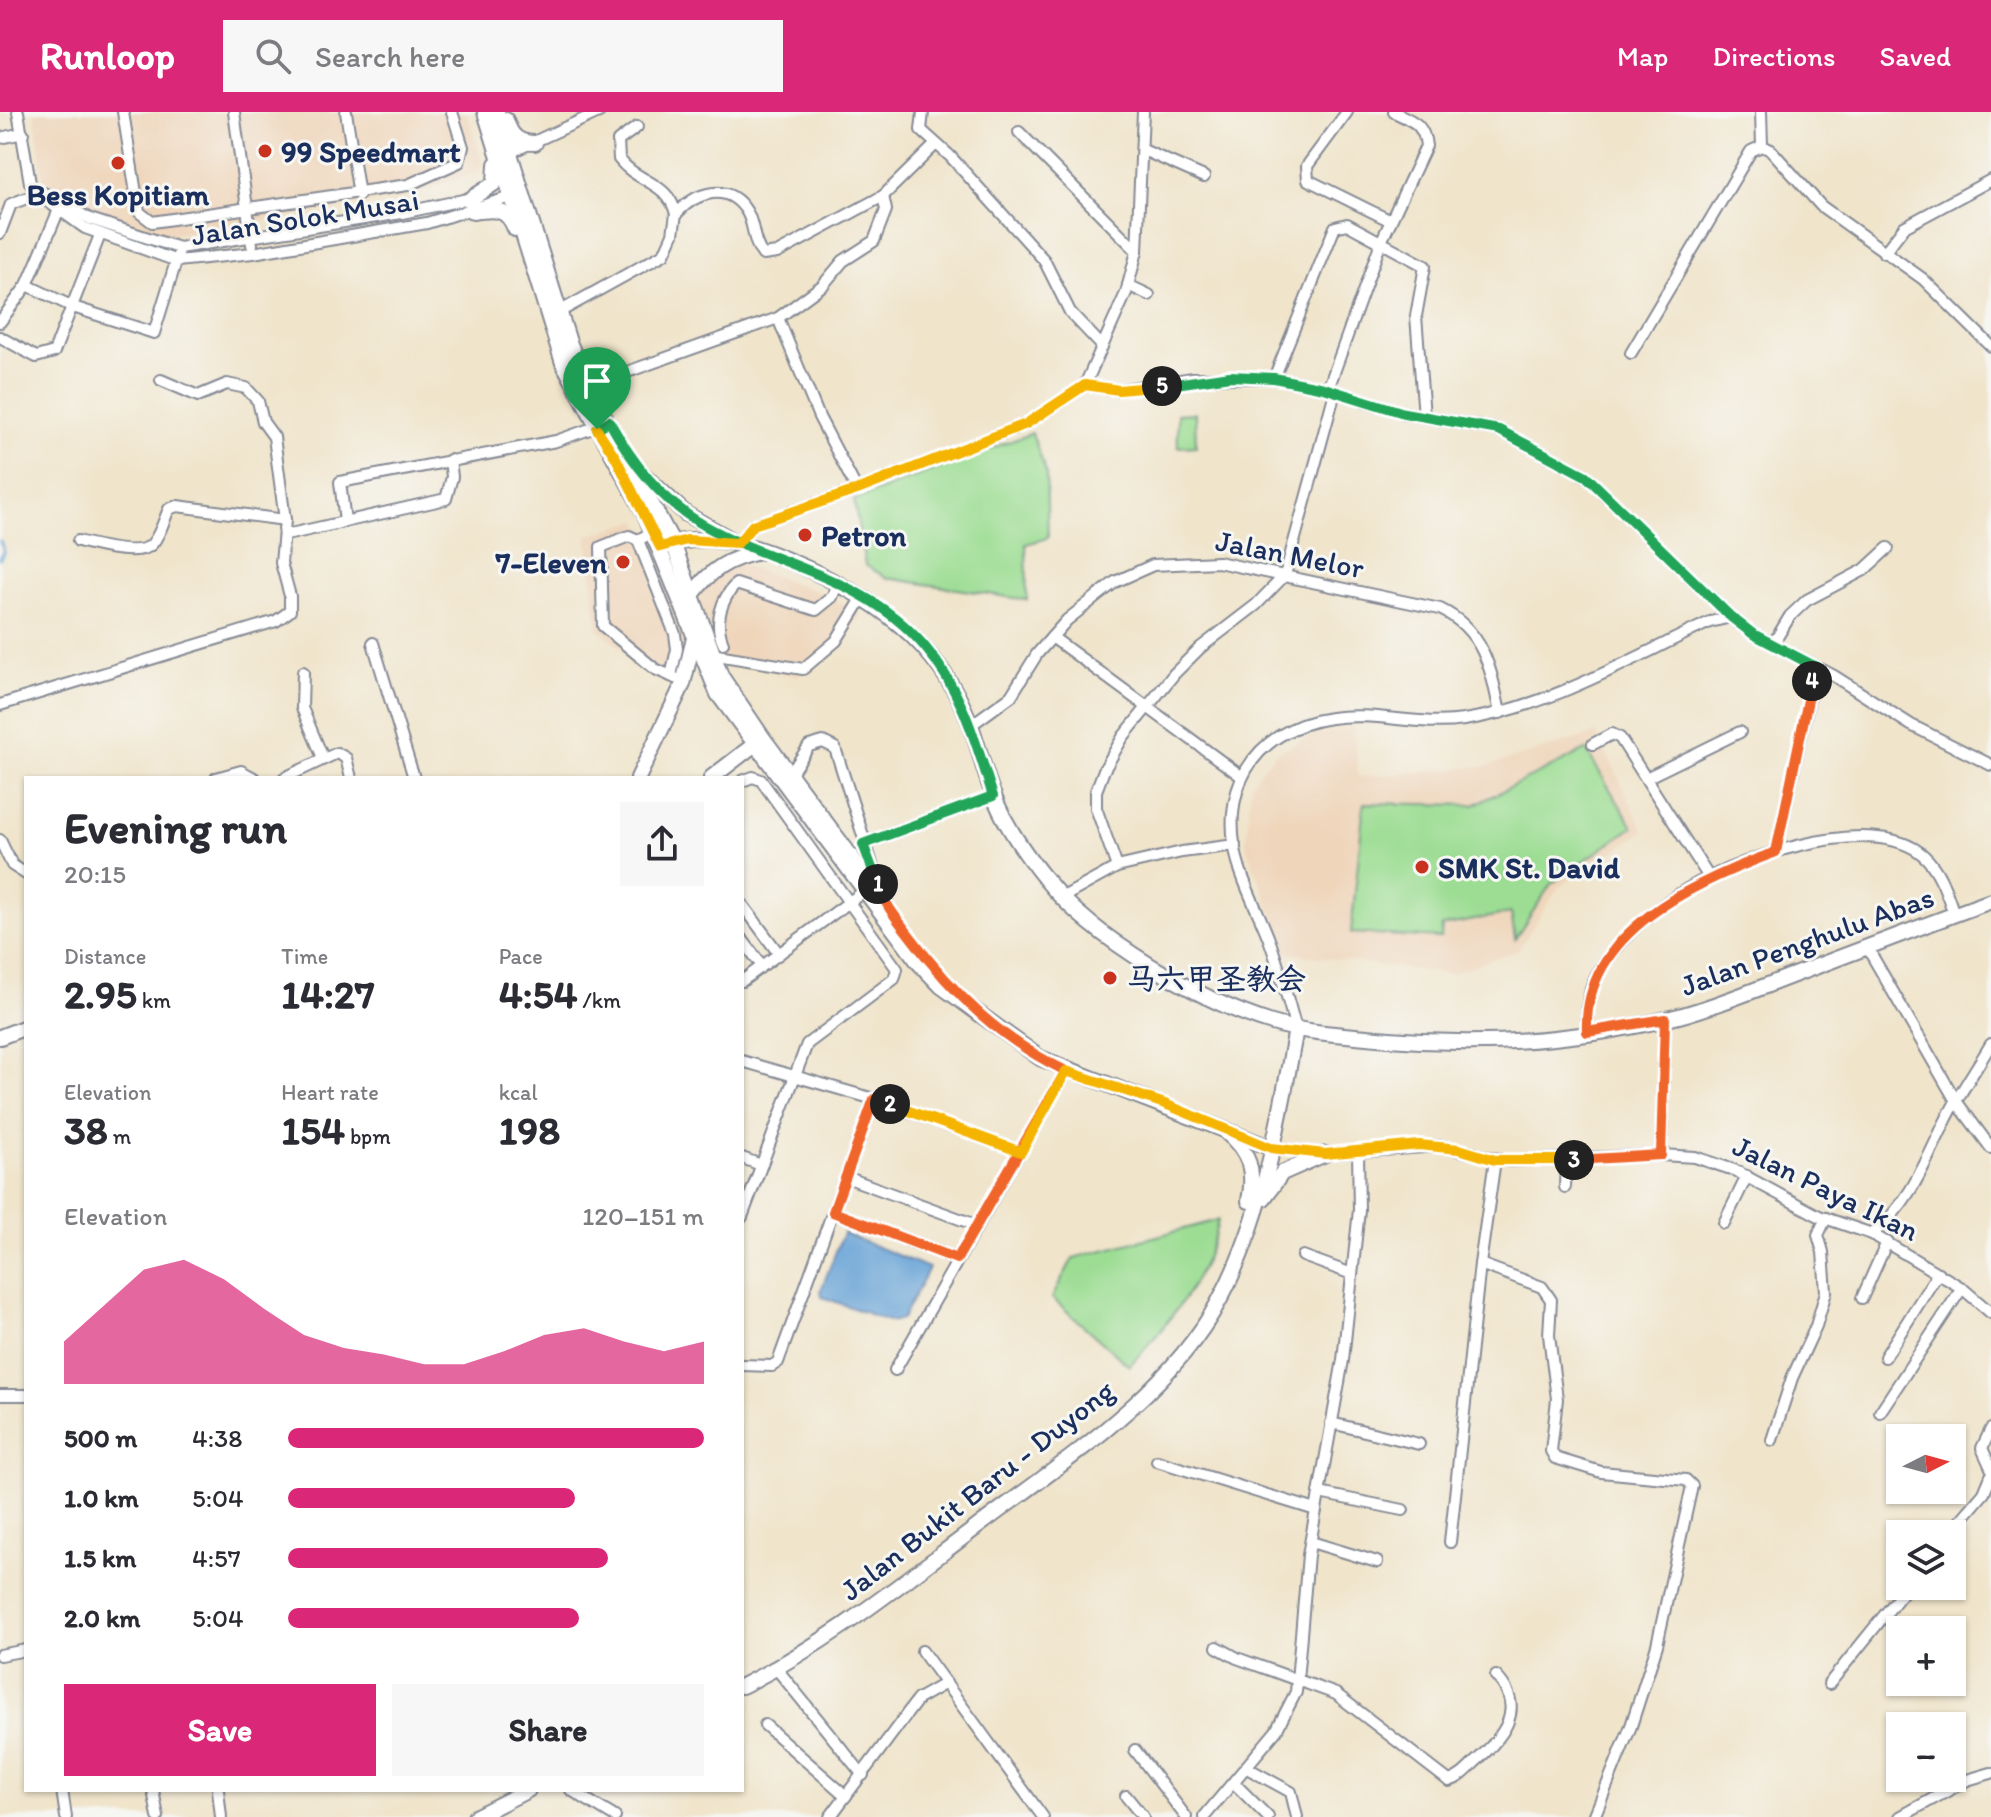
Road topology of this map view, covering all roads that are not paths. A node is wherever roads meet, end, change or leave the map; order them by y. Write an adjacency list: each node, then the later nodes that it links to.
1 (18, 112): 17 (street, Jalan Solok Musai)
2 (123, 112): 32 (street)
3 (234, 112): 32 (street)
4 (346, 112): 29 (street)
5 (452, 112): 29 (street)
6 (483, 112): 23 (main road); 31 (main road)
7 (497, 112): 23 (main road)
8 (504, 112): 19 (main road)
9 (599, 112): 19 (street)
10 (923, 112): 20 (street)
11 (1347, 112): 35 (street)
12 (1394, 112): 35 (street)
13 (1761, 112): 21 (street)
14 (1145, 114): 22 (street)
15 (637, 127): 34 (street)
16 (1019, 132): 41 (street)
17 (23, 133): 18 (street); 26 (street, Jalan Solok Musai)
18 (0, 138)
19 (535, 143): 23 (street)
20 (935, 145): 30 (street); 54 (street)
21 (1762, 146): 43 (street); 56 (street)
22 (1143, 150): 24 (street); 41 (street)
23 (504, 155): 27 (main road)
24 (1204, 177)
25 (1991, 180): 43 (street)
26 (30, 183): 28 (street, Jalan Solok Musai); 40 (street, Jalan Solok Musai)
27 (515, 190): 31 (street, Jalan Solok Musai); 49 (main road); 52 (main road)
28 (37, 194): 33 (street, Jalan Solok Musai); 36 (street)
29 (359, 195): 32 (street)
30 (883, 196): 34 (street); 50 (street)
31 (471, 206): 38 (street, Jalan Solok Musai); 42 (street, Jalan Solok Musai); 52 (main road)
32 (247, 211): 38 (street)
33 (58, 212): 37 (street, Jalan Solok Musai); 45 (street)
34 (676, 214): 49 (street)
35 (1391, 221): 39 (street)
36 (0, 233)
37 (100, 235): 44 (street, Jalan Solok Musai); 48 (street)
38 (251, 238): 40 (street, Jalan Solok Musai); 42 (street)
39 (1381, 242): 57 (street); 61 (street); 62 (street)
40 (179, 248): 44 (street)
41 (1137, 251): 46 (street)
42 (253, 253): 44 (street, Jalan Solok Musai)
43 (1884, 253): 55 (street)
44 (177, 261): 48 (street)
45 (27, 285): 48 (street); 51 (street)
46 (1128, 285): 47 (street); 54 (street)
47 (1149, 295)
48 (73, 307): 53 (street)
49 (559, 312): 60 (main road)
50 (773, 319): 60 (street); 66 (street)
51 (0, 322)
52 (552, 331): 63 (main road)
53 (0, 337)
54 (1102, 346): 59 (street)
55 (1991, 346)
56 (1631, 353)
57 (1274, 378): 59 (street); 61 (street)
58 (161, 380): 67 (street)
59 (1085, 385): 66 (street)
60 (588, 386): 63 (main road)
61 (1332, 390): 62 (street); 77 (street)
62 (1424, 416): 81 (street)
63 (603, 425): 64 (main road); 65 (street); 69 (main road)
64 (623, 447): 73 (main road); 74 (main road)
65 (450, 460): 68 (street); 68 (street)
66 (857, 490): 73 (street)
67 (285, 520): 70 (street); 72 (street)
68 (345, 521): 70 (street)
69 (653, 532): 71 (street); 74 (main road)
70 (286, 535): 91 (street)
71 (638, 540): 90 (street); 90 (street)
72 (78, 541)
73 (738, 543): 74 (main road, Jalan Penghulu Abas); 76 (main road, Jalan Penghulu Abas)
74 (667, 545): 79 (main road); 82 (main road)
75 (1888, 548): 86 (street)
76 (764, 551): 78 (main road, Jalan Penghulu Abas); 79 (main road)
77 (1285, 575): 83 (street, Jalan Melor); 92 (street); 93 (street, Jalan Melor)
78 (838, 583): 80 (main road, Jalan Penghulu Abas); 85 (street)
79 (692, 595): 87 (main road)
80 (863, 597): 87 (street); 94 (main road, Jalan Penghulu Abas)
81 (1731, 617): 86 (street); 93 (street)
82 (694, 634): 90 (main road); 96 (main road)
83 (1052, 637): 92 (street); 94 (street, Jalan Melor)
84 (373, 643): 104 (street)
85 (723, 643)
86 (1773, 644): 88 (street)
87 (711, 654): 96 (main road)
88 (1816, 667): 99 (street); 115 (street)
89 (303, 672): 98 (street)
90 (677, 680): 105 (main road)
91 (0, 705)
92 (1147, 707): 107 (street); 116 (street)
93 (1500, 713): 107 (street)
94 (971, 725): 111 (main road, Jalan Penghulu Abas)
95 (1740, 732): 108 (street)
96 (758, 741): 106 (main road); 109 (main road)
97 (1593, 744): 108 (street)
98 (323, 758): 102 (street); 103 (street)
99 (1991, 765)
100 (223, 776): 101 (street)
101 (250, 776)
102 (288, 776)
103 (350, 776)
104 (413, 776)
105 (639, 776)
106 (714, 776)
107 (1241, 776): 114 (street)
108 (1646, 778): 118 (street)
109 (786, 779): 113 (street); 119 (main road)
110 (744, 780): 123 (street)
111 (993, 796): 113 (street); 120 (main road, Jalan Penghulu Abas)
112 (0, 840): 117 (street)
113 (863, 844): 121 (street)
114 (1235, 845): 116 (street); 134 (street)
115 (1776, 852): 118 (street); 125 (street)
116 (1117, 867): 120 (street)
117 (24, 873)
118 (1710, 879): 135 (street)
119 (868, 888): 121 (main road, Jalan Paya Ikan); 123 (street); 131 (main road, Jalan Paya Ikan)
120 (1063, 897): 134 (main road, Jalan Penghulu Abas)
121 (883, 899): 131 (main road, Jalan Paya Ikan)
122 (1991, 901): 125 (main road, Jalan Penghulu Abas)
123 (850, 902): 128 (street); 140 (street)
124 (744, 907): 128 (street)
125 (1954, 914): 127 (main road, Jalan Penghulu Abas)
126 (744, 942): 129 (street)
127 (1867, 947): 132 (main road, Jalan Penghulu Abas); 142 (street)
128 (779, 954): 129 (street)
129 (762, 966): 130 (street)
130 (744, 980)
131 (982, 1019): 139 (main road, Jalan Paya Ikan)
132 (1665, 1019): 135 (main road, Jalan Penghulu Abas); 149 (street)
133 (24, 1028): 136 (main road)
134 (1296, 1029): 135 (main road, Jalan Penghulu Abas); 144 (main road, Jalan Bukit Baru - Duyong)
135 (1587, 1032)
136 (0, 1037)
137 (1991, 1044): 142 (street)
138 (744, 1062): 140 (street)
139 (1066, 1071): 143 (main road, Jalan Paya Ikan); 146 (street)
140 (794, 1074): 141 (street); 153 (street)
141 (874, 1099): 146 (street); 155 (street)
142 (1956, 1101): 145 (street); 163 (street)
143 (1216, 1124): 144 (main road, Jalan Paya Ikan); 168 (main road)
144 (1271, 1148): 148 (street, Jalan Paya Ikan); 159 (main road, Jalan Bukit Baru - Duyong)
145 (1991, 1148)
146 (1021, 1152): 162 (street)
147 (1358, 1153): 148 (street, Jalan Paya Ikan); 151 (street, Jalan Paya Ikan); 170 (street)
148 (1325, 1154): 159 (main road)
149 (1661, 1155): 152 (street, Jalan Paya Ikan); 154 (street, Jalan Paya Ikan)
150 (744, 1159): 153 (street)
151 (1495, 1160): 152 (street, Jalan Paya Ikan); 167 (street)
152 (1566, 1160): 156 (street)
153 (761, 1165): 157 (street)
154 (1747, 1176): 160 (street, Jalan Paya Ikan); 161 (street)
155 (846, 1177): 158 (street); 162 (street)
156 (1565, 1187)
157 (744, 1212)
158 (833, 1212): 166 (street); 175 (street)
159 (1255, 1212): 168 (main road, Jalan Bukit Baru - Duyong)
160 (1826, 1218): 163 (street, Jalan Paya Ikan); 182 (street)
161 (1724, 1223)
162 (976, 1225): 166 (street)
163 (1872, 1234): 164 (street, Jalan Paya Ikan)
164 (1887, 1242): 169 (street, Jalan Paya Ikan); 172 (street)
165 (1303, 1256): 170 (street)
166 (957, 1259): 176 (street)
167 (1480, 1264): 192 (street); 230 (street)
168 (1237, 1266): 199 (main road, Jalan Bukit Baru - Duyong)
169 (1938, 1273): 171 (street, Jalan Paya Ikan); 174 (street)
170 (1352, 1274): 180 (street)
171 (1962, 1288): 173 (street, Jalan Paya Ikan); 179 (street)
172 (1862, 1298)
173 (1991, 1313)
174 (1885, 1357)
175 (744, 1365)
176 (895, 1370)
177 (0, 1395): 178 (street)
178 (24, 1395)
179 (1880, 1412)
180 (1331, 1423): 183 (street); 187 (street)
181 (1991, 1429): 185 (street)
182 (1772, 1440)
183 (1419, 1444)
184 (1157, 1461): 188 (street)
185 (1991, 1468)
186 (1991, 1476): 190 (street)
187 (1319, 1493): 188 (street); 189 (street)
188 (1316, 1510): 191 (street)
189 (1403, 1510)
190 (1961, 1520)
191 (1311, 1542): 193 (street); 201 (street)
192 (1450, 1542)
193 (1377, 1562)
194 (1897, 1600): 203 (street)
195 (1217, 1647): 201 (street)
196 (24, 1650): 198 (street)
197 (922, 1651): 202 (street)
198 (0, 1655)
199 (776, 1668): 204 (main road, Jalan Bukit Baru - Duyong); 209 (street)
200 (1496, 1676): 201 (street)
201 (1298, 1677): 207 (street)
202 (946, 1683): 209 (street); 224 (street)
203 (1829, 1684)
204 (744, 1685)
205 (765, 1725): 216 (street)
206 (1135, 1750): 226 (street)
207 (1247, 1768): 210 (street); 229 (street)
208 (1991, 1773): 231 (street)
209 (863, 1775): 216 (street)
210 (1234, 1783): 227 (street); 228 (street)
211 (62, 1792): 218 (street)
212 (153, 1792): 219 (street)
213 (218, 1792): 220 (street)
214 (524, 1792): 221 (main road)
215 (574, 1792): 222 (street)
216 (846, 1796): 223 (street)
217 (1126, 1796): 225 (street)
218 (66, 1817)
219 (158, 1817)
220 (221, 1817)
221 (475, 1817)
222 (615, 1817)
223 (830, 1817)
224 (1043, 1817)
225 (1143, 1817)
226 (1186, 1817)
227 (1204, 1817)
228 (1268, 1817)
229 (1297, 1817)
230 (1594, 1817)
231 (1900, 1817)

